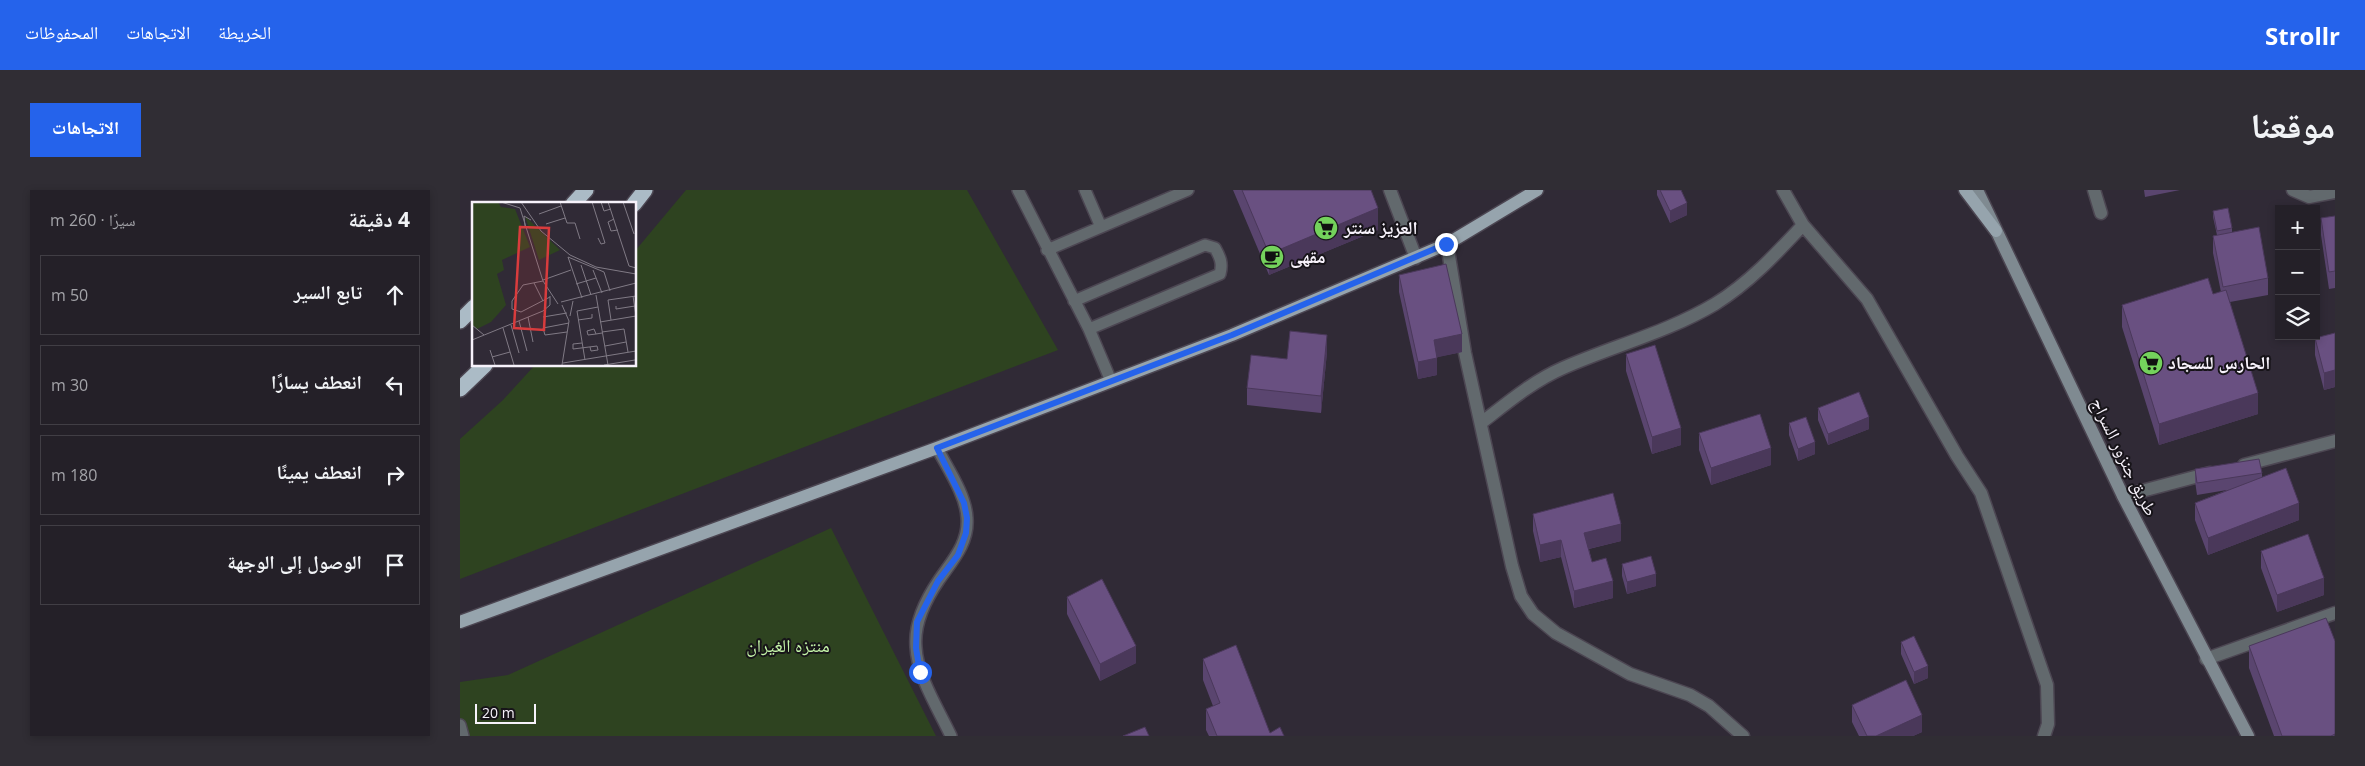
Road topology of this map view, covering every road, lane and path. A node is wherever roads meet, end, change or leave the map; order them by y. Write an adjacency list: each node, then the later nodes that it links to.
1 (586, 190): 14 (highway)
2 (645, 190): 15 (highway)
3 (1018, 190): 21 (lane)
4 (1086, 190): 18 (lane)
5 (1188, 190): 18 (lane)
6 (1390, 190): 22 (street)
7 (1537, 190): 20 (main road)
8 (1783, 190): 17 (street)
9 (1966, 190): 19 (main road)
10 (1977, 190): 19 (street, طريق جنزور السراج)
11 (2094, 190): 16 (street)
12 (2293, 190): 13 (street)
13 (2335, 192)
14 (576, 202)
15 (636, 202)
16 (2102, 213)
17 (1803, 225): 30 (street); 41 (street)
18 (1101, 227): 21 (lane)
19 (1996, 231): 33 (street, طريق جنزور السراج)
20 (1446, 244): 22 (main road); 30 (street)
21 (1047, 250): 23 (lane)
22 (1416, 258): 28 (main road)
23 (1074, 301): 26 (lane); 26 (lane)
24 (472, 309): 25 (highway)
25 (460, 321)
26 (1089, 329): 28 (lane)
27 (484, 366): 29 (highway)
28 (1111, 381): 32 (main road)
29 (460, 389)
30 (1481, 423): 40 (street)
31 (2335, 441): 33 (street)
32 (937, 448): 35 (main road); 39 (lane)
33 (2123, 496): 36 (street, طريق جنزور السراج)
34 (2335, 613): 36 (street)
35 (460, 622)
36 (2206, 659): 42 (street, طريق جنزور السراج)
37 (460, 725): 38 (lane)
38 (463, 736)
39 (950, 736)
40 (1743, 736)
41 (2044, 736)
42 (2248, 736)

